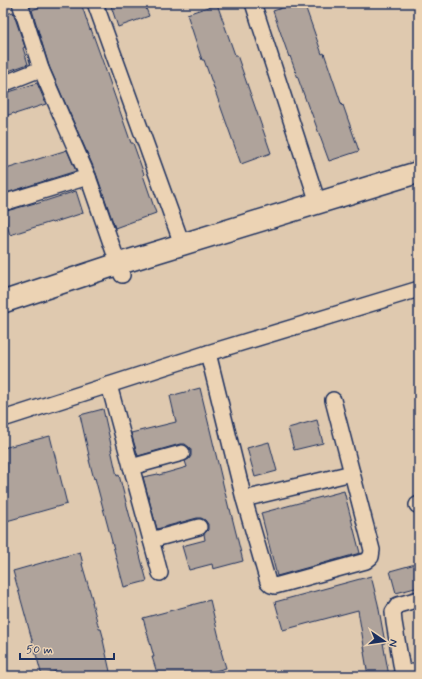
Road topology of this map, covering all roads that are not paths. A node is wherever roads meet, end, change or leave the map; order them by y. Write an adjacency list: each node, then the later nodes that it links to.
1 (20, 3): 4 (street)
2 (96, 3): 11 (street)
3 (253, 3): 10 (street)
4 (41, 69): 5 (street); 7 (street)
5 (3, 84)
6 (419, 172): 10 (main road)
7 (88, 177): 9 (street); 12 (street)
8 (419, 184): 12 (main road)
9 (3, 203)
10 (318, 203): 11 (main road)
11 (182, 244): 12 (main road)
12 (120, 270): 14 (main road); 15 (main road)
13 (419, 289): 16 (street)
14 (3, 302)
15 (3, 312)
16 (208, 353): 17 (street); 23 (street)
17 (109, 385): 19 (street); 21 (street)
18 (332, 400): 22 (street)
19 (3, 419)
20 (182, 453): 21 (street)
21 (131, 467): 25 (street)
22 (352, 473): 23 (street); 23 (street)
23 (244, 499)
24 (199, 527): 25 (street)
25 (151, 540): 26 (street)
26 (160, 572)
27 (419, 599): 29 (street)
28 (419, 671): 29 (street)
29 (403, 675)

